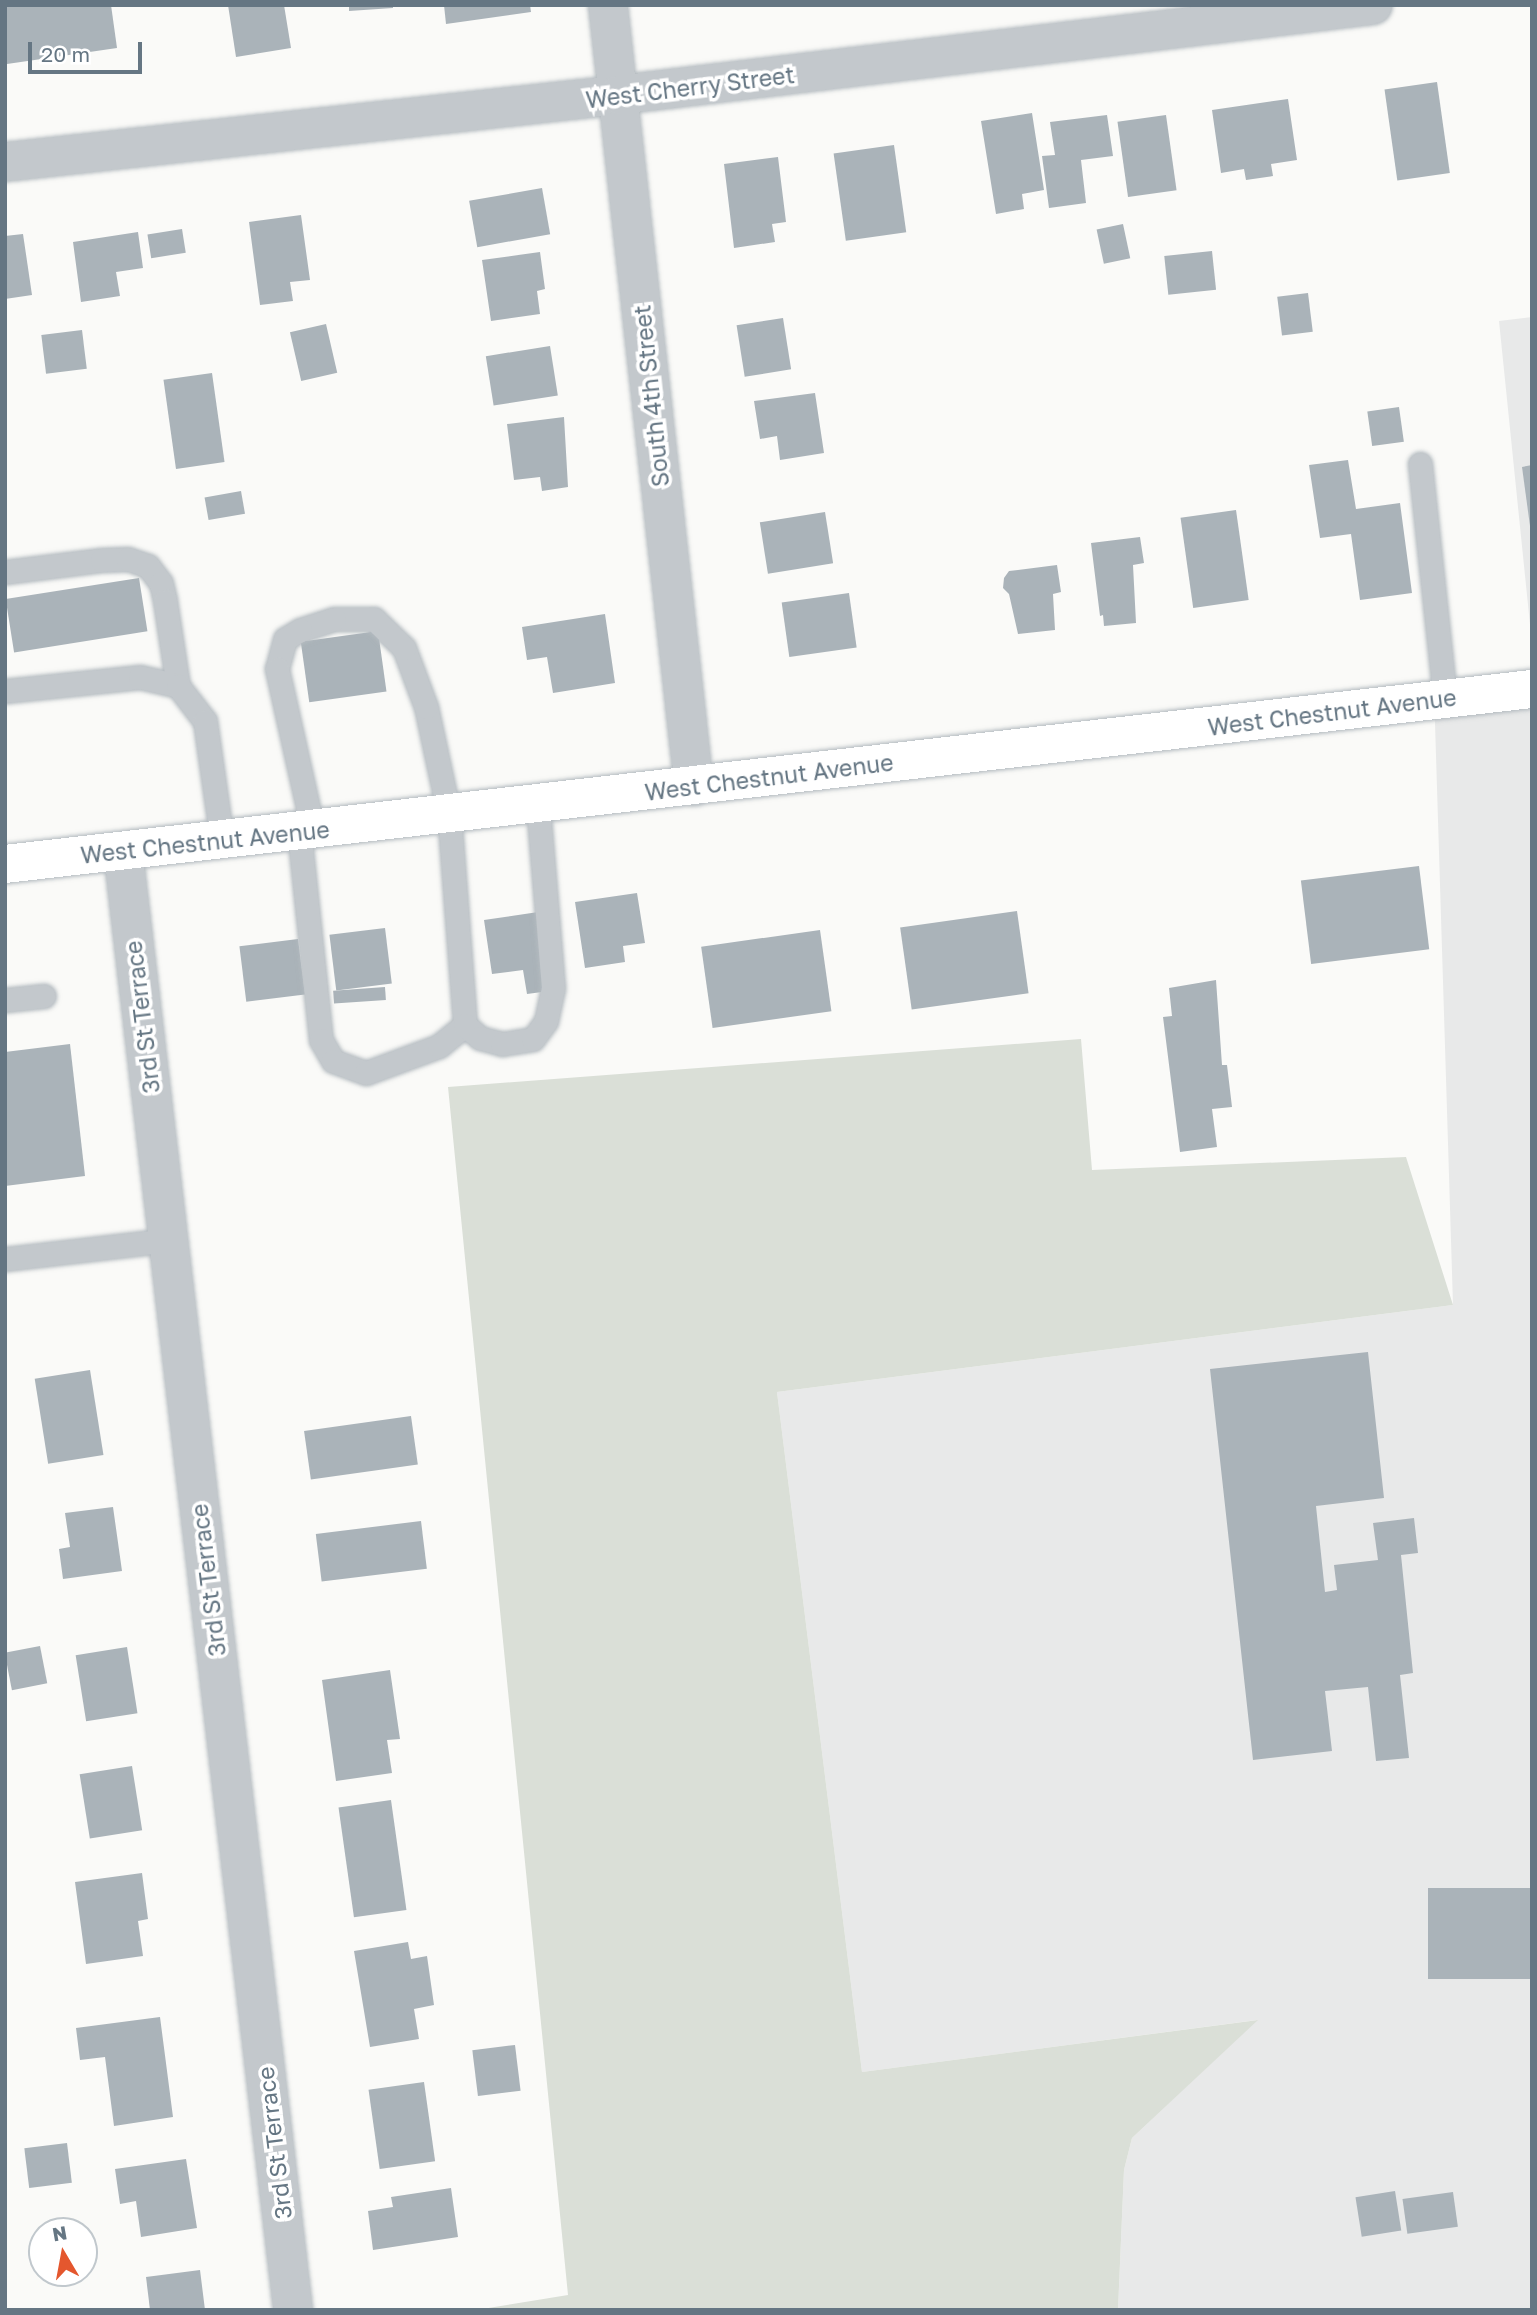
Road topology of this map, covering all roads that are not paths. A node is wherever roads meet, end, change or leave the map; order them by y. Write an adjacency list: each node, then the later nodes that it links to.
1 (608, 5): 3 (street, South 4th Street)
2 (1373, 5): 3 (street, West Cherry Street)
3 (618, 95): 4 (street, West Cherry Street); 11 (street, South 4th Street)
4 (5, 162)
5 (1420, 464): 10 (lane)
6 (5, 572): 7 (lane)
7 (178, 686): 9 (lane); 15 (lane)
8 (1532, 688): 10 (street, West Chestnut Avenue)
9 (5, 691)
10 (1444, 698): 11 (street, West Chestnut Avenue)
11 (694, 786): 12 (street, West Chestnut Avenue)
12 (538, 804): 13 (street, West Chestnut Avenue); 20 (lane)
13 (449, 814): 14 (street, West Chestnut Avenue); 14 (lane); 20 (lane)
14 (306, 830): 15 (street, West Chestnut Avenue); 20 (lane)
15 (222, 840): 16 (street, West Chestnut Avenue)
16 (123, 851): 17 (street, West Chestnut Avenue); 21 (street, 3rd St Terrace)
17 (5, 864)
18 (44, 996): 19 (lane)
19 (5, 1000)
20 (465, 1025)
21 (169, 1240): 22 (lane); 23 (street, 3rd St Terrace)
22 (5, 1259)
23 (293, 2310)

